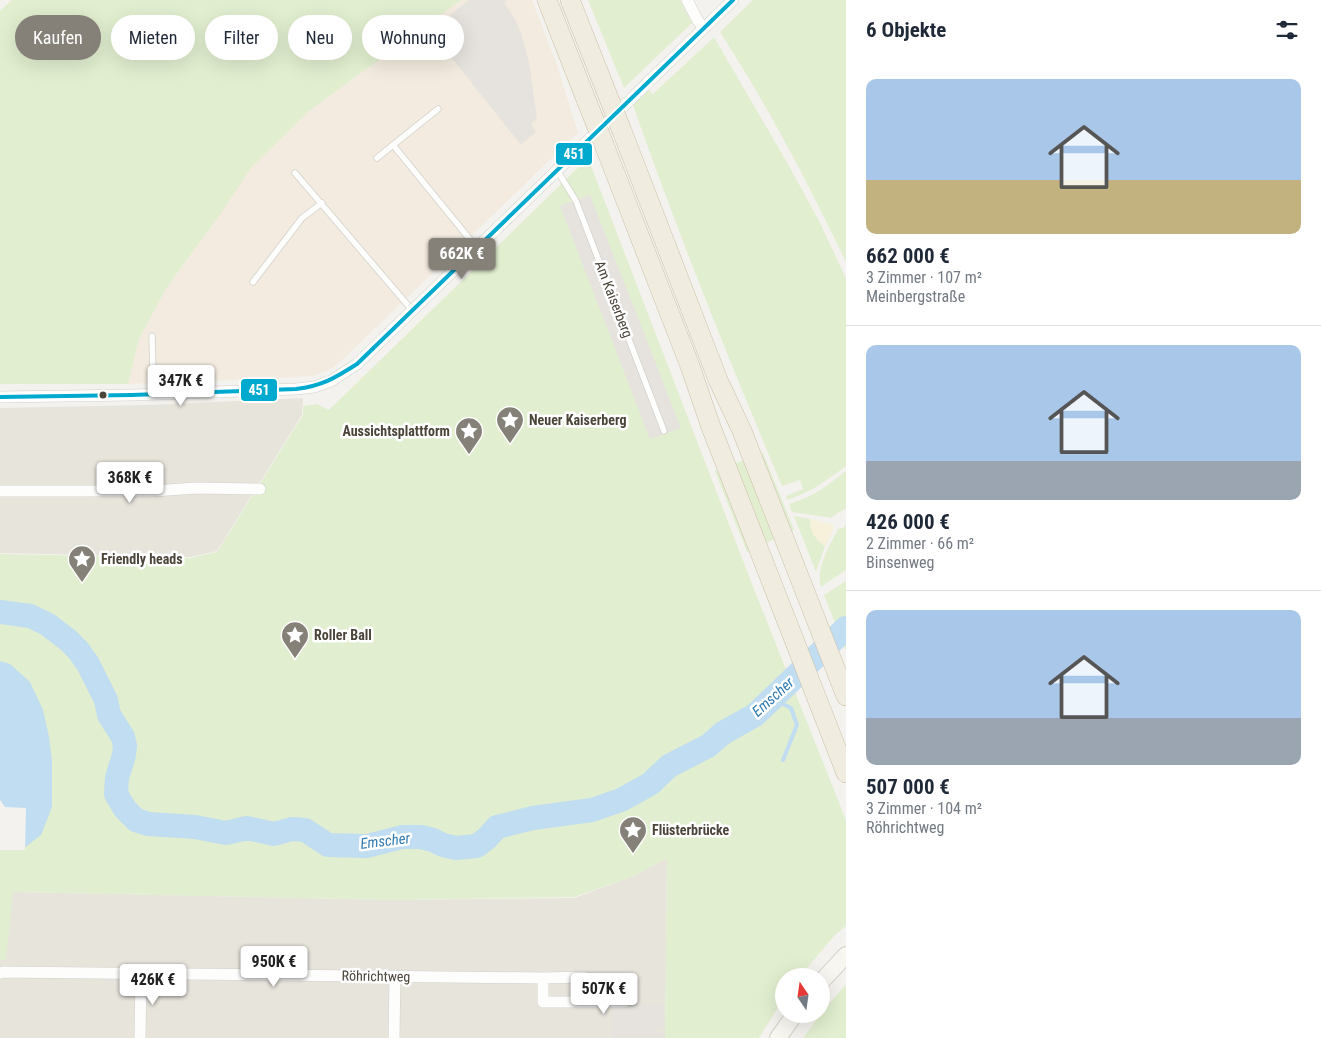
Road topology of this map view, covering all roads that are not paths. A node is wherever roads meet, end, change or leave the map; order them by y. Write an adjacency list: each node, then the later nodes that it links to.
1 (547, 0): 22 (highway, bridge)
2 (570, 0): 21 (highway, bridge)
3 (687, 0): 5 (street)
4 (733, 0): 5 (street)
5 (704, 28): 9 (street)
6 (438, 109): 7 (lane)
7 (394, 144): 8 (lane); 12 (lane)
8 (377, 158)
9 (557, 170): 12 (street); 18 (lane, Am Kaiserberg)
10 (295, 173): 11 (lane)
11 (322, 203): 13 (lane); 14 (lane)
12 (477, 248): 14 (street)
13 (253, 282)
14 (412, 310): 16 (street)
15 (152, 336): 16 (lane)
16 (187, 393): 17 (street)
17 (0, 397)
18 (664, 430)
19 (260, 489): 20 (street)
20 (0, 491)
21 (846, 696)
22 (846, 773)
23 (846, 955): 24 (main road)
24 (830, 972)
25 (0, 973): 26 (street, Röhrichtweg)
26 (141, 973): 27 (street, Röhrichtweg); 32 (street)
27 (395, 976): 28 (street, Röhrichtweg); 33 (street)
28 (542, 978): 29 (street); 29 (street, Röhrichtweg)
29 (584, 1001): 30 (street)
30 (624, 1002)
31 (789, 1023): 34 (main road)
32 (140, 1038)
33 (394, 1038)
34 (778, 1038)

